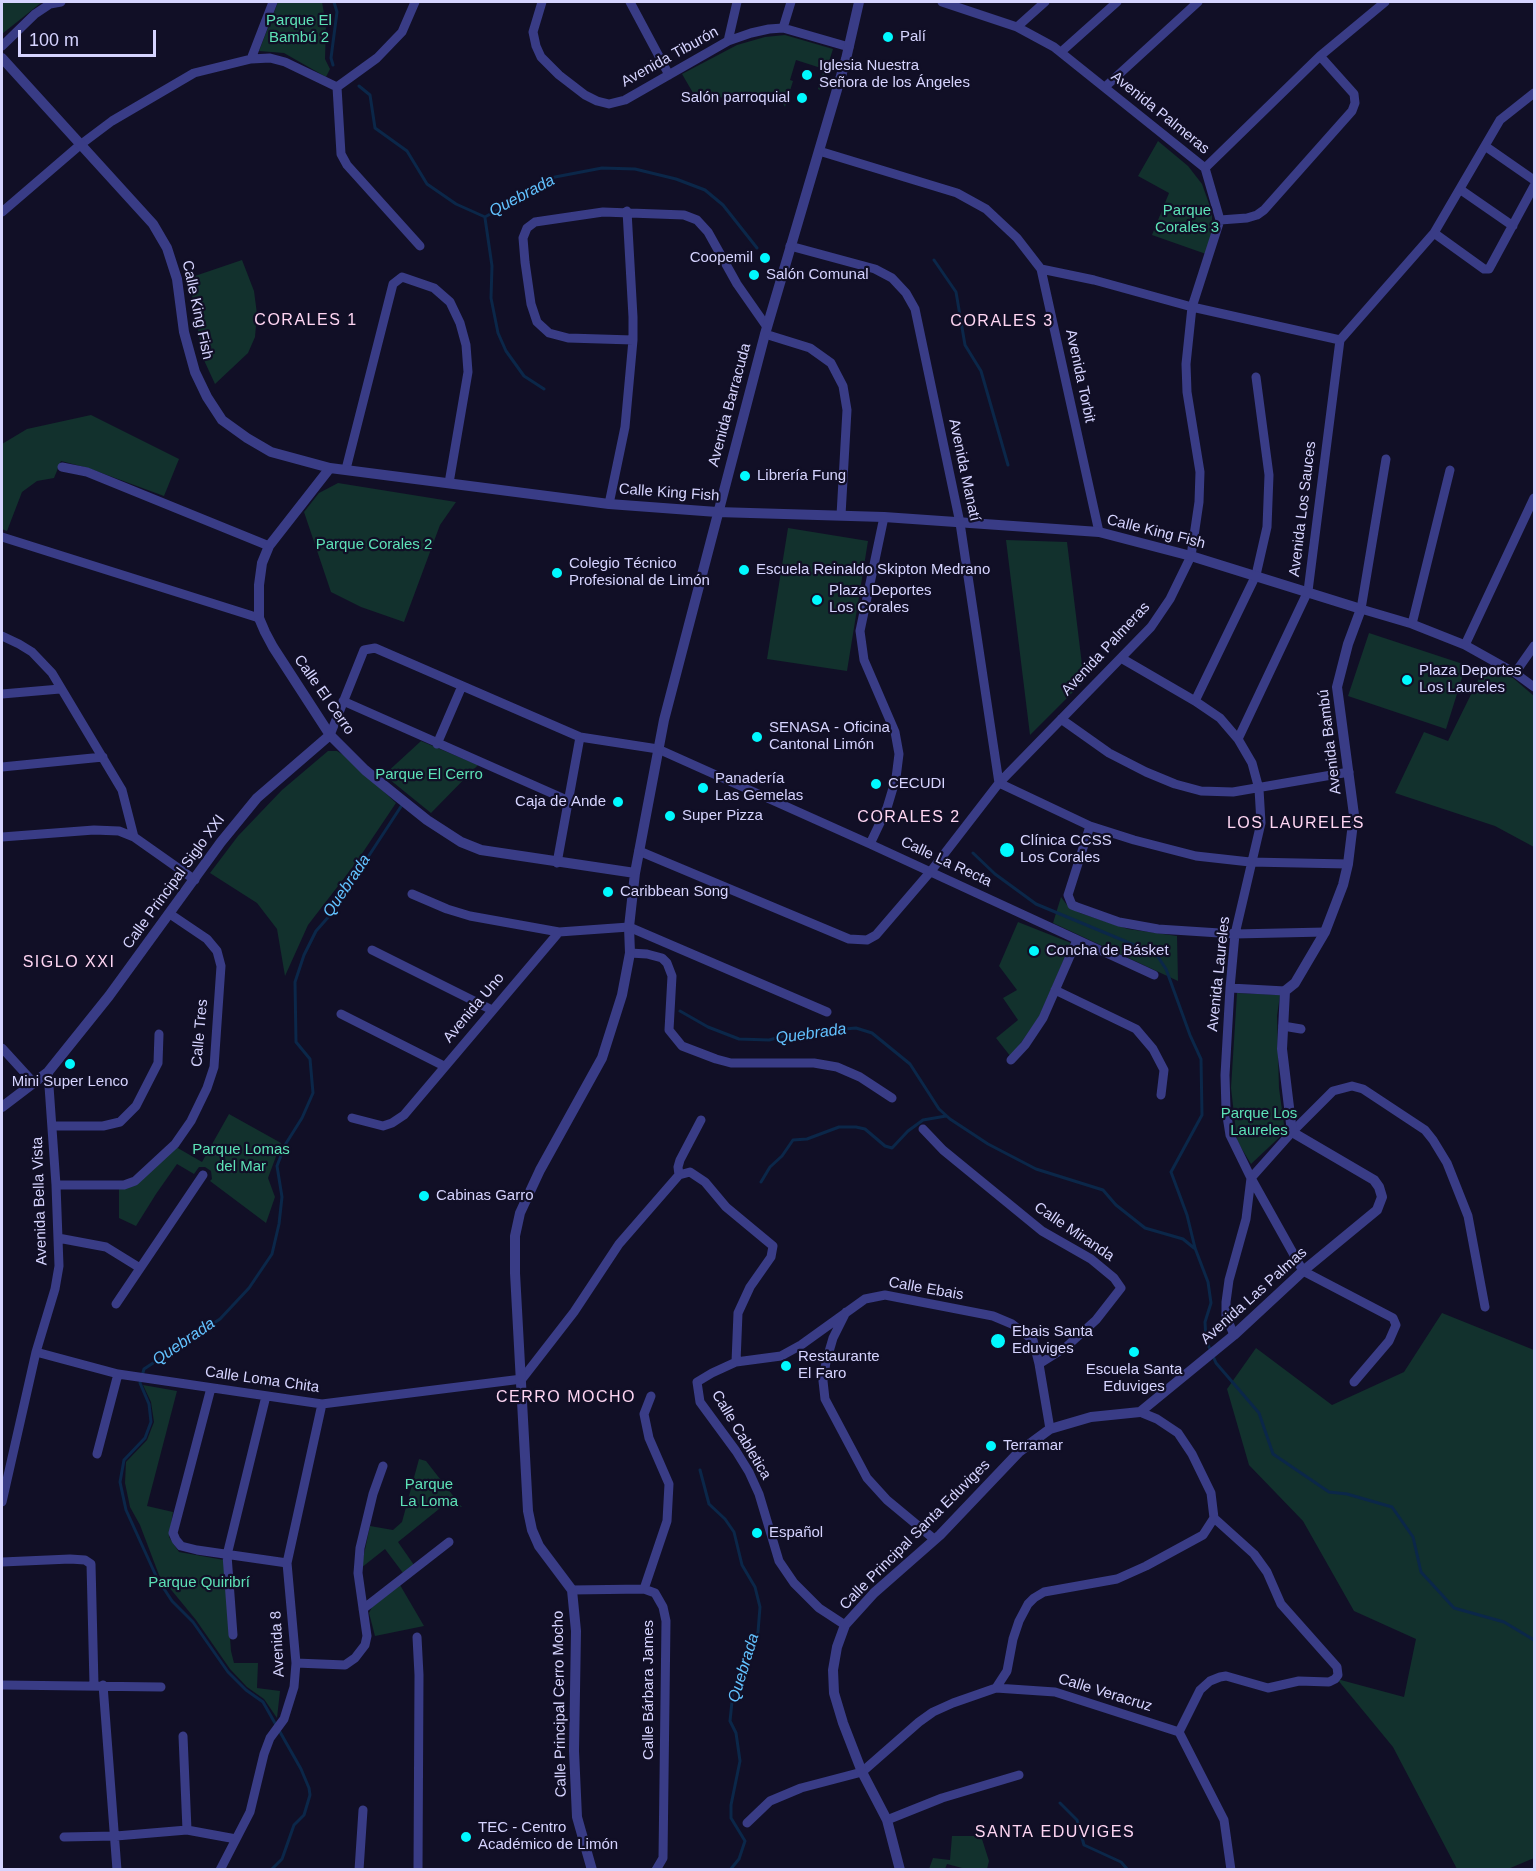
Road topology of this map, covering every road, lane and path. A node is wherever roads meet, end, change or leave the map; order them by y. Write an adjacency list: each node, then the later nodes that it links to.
1 (61, 2): 18 (street)
2 (273, 2): 23 (street)
3 (415, 2): 25 (street)
4 (542, 2): 24 (street, Avenida Tiburón)
5 (630, 2): 24 (street)
6 (737, 2): 17 (street)
7 (791, 2): 16 (street)
8 (859, 2): 19 (street, Avenida Barracuda)
9 (942, 2): 14 (street, Avenida Palmeras)
10 (1045, 2): 15 (street)
11 (1117, 2): 20 (street)
12 (1198, 2): 26 (street)
13 (1385, 2): 21 (street)
14 (968, 5): 15 (street, Avenida Palmeras)
15 (1017, 27): 20 (street, Avenida Palmeras)
16 (783, 28): 17 (street, Avenida Tiburón); 19 (street, Avenida Tiburón)
17 (728, 41): 24 (street, Avenida Tiburón)
18 (2, 46)
19 (849, 47): 30 (street, Avenida Barracuda)
20 (1061, 52): 26 (street, Avenida Palmeras)
21 (1320, 56): 31 (street); 37 (street)
22 (2, 58): 28 (street, Calle King Fish)
23 (251, 59): 25 (street); 28 (street)
24 (669, 75)
25 (337, 87): 40 (street)
26 (1105, 87): 31 (street, Avenida Palmeras)
27 (1533, 96): 29 (street)
28 (80, 145): 36 (street); 50 (street, Calle King Fish)
29 (1485, 146): 32 (street); 34 (street)
30 (819, 151): 41 (street, Avenida Barracuda); 42 (street, Avenida Torbit)
31 (1205, 168): 37 (street, Avenida Palmeras)
32 (1534, 180)
33 (1534, 186): 38 (street)
34 (1461, 190): 38 (street); 39 (street)
35 (627, 211): 44 (street); 45 (street); 45 (street)
36 (2, 212)
37 (1220, 220): 43 (street, Avenida Palmeras)
38 (1513, 226): 39 (street)
39 (1434, 233): 46 (street)
40 (420, 246)
41 (790, 246): 44 (street, Avenida Barracuda); 59 (street, Avenida Manatí)
42 (1041, 269): 43 (street); 60 (street, Avenida Torbit)
43 (1192, 307): 46 (street); 63 (street, Avenida Palmeras)
44 (766, 330): 56 (street, Avenida Barracuda); 57 (street)
45 (633, 340): 55 (street)
46 (1340, 340): 65 (street, Avenida Los Sauces)
47 (1256, 377): 64 (street)
48 (1386, 459): 66 (street, Avenida Bambú)
49 (62, 467): 62 (street)
50 (330, 468): 51 (street, Calle King Fish); 62 (street, Calle El Cerro)
51 (346, 469): 53 (street, Calle King Fish); 53 (street)
52 (1450, 470): 68 (street)
53 (450, 483): 55 (street, Calle King Fish)
54 (1534, 498): 70 (street)
55 (609, 504): 56 (street, Calle King Fish)
56 (717, 512): 57 (street, Calle King Fish); 85 (street, Avenida Barracuda)
57 (841, 516): 58 (street, Calle King Fish)
58 (884, 517): 59 (street, Calle King Fish); 95 (street)
59 (960, 523): 60 (street, Calle King Fish); 89 (street, Avenida Manatí)
60 (1099, 532): 63 (street, Calle King Fish)
61 (2, 537): 67 (street)
62 (269, 546): 67 (street, Calle El Cerro)
63 (1191, 555): 64 (street, Calle King Fish); 72 (street, Avenida Palmeras)
64 (1256, 575): 65 (street, Calle King Fish); 79 (street)
65 (1308, 591): 66 (street, Calle King Fish); 83 (street, Avenida Los Sauces)
66 (1361, 609): 68 (street, Calle King Fish); 88 (street, Avenida Bambú)
67 (259, 618): 81 (street, Calle El Cerro)
68 (1412, 624): 70 (street, Calle King Fish)
69 (2, 636): 76 (street)
70 (1465, 645): 73 (street, Calle King Fish)
71 (1534, 645): 73 (street)
72 (1121, 658): 79 (street, Avenida Laureles); 80 (street, Avenida Palmeras)
73 (1515, 673): 75 (street, Calle King Fish)
74 (462, 686): 78 (street, Calle La Recta); 82 (street, Calle La Recta); 84 (street)
75 (1534, 687)
76 (60, 689): 77 (street); 86 (street)
77 (2, 694)
78 (343, 701): 81 (street); 84 (street)
79 (1195, 701): 83 (street, Avenida Laureles)
80 (1061, 719): 89 (street, Avenida Palmeras); 90 (street)
81 (330, 735): 98 (street, Calle El Cerro); 102 (street, Calle Principal Siglo XXI)
82 (580, 737): 85 (street, Calle La Recta); 91 (street)
83 (1238, 739): 90 (street, Avenida Laureles)
84 (437, 744): 91 (street)
85 (658, 749): 95 (street, Calle La Recta); 96 (street, Avenida Barracuda)
86 (103, 757): 87 (street); 94 (street)
87 (2, 767)
88 (1349, 772): 90 (street); 99 (street, Avenida Bambú)
89 (999, 783): 92 (street); 100 (street, Avenida Palmeras)
90 (1258, 789): 97 (street, Avenida Laureles)
91 (567, 800): 98 (street)
92 (1090, 826): 97 (street); 108 (street)
93 (2, 837): 94 (street)
94 (134, 837): 102 (street)
95 (870, 843): 100 (street, Calle La Recta)
96 (639, 850): 100 (street, Avenida Palmeras); 101 (street, Avenida Barracuda)
97 (1250, 862): 99 (street); 108 (street, Avenida Laureles)
98 (557, 863): 101 (street, Calle El Cerro)
99 (1348, 864): 107 (street, Avenida Bambú)
100 (931, 871): 109 (street, Calle La Recta)
101 (635, 873): 105 (street, Avenida Barracuda)
102 (195, 880): 104 (street, Calle Principal Siglo XXI)
103 (412, 894): 106 (street)
104 (170, 914): 125 (street, Calle Principal Siglo XXI); 138 (street, Calle Tres)
105 (628, 927): 106 (street); 111 (street, Calle Principal Cerro Mocho); 117 (street)
106 (559, 932): 116 (street, Avenida Uno)
107 (1325, 932): 108 (street); 115 (street, Avenida Bambú)
108 (1235, 934): 113 (street, Avenida Laureles)
109 (1077, 940): 112 (street, Calle La Recta); 114 (street)
110 (372, 950): 116 (street)
111 (630, 953): 128 (street); 150 (street, Calle Principal Cerro Mocho)
112 (1154, 975)
113 (1230, 988): 115 (street); 137 (street, Avenida Laureles)
114 (1055, 990): 123 (street); 127 (street)
115 (1285, 991): 119 (street)
116 (492, 1010): 124 (street, Avenida Uno)
117 (827, 1012)
118 (341, 1014): 124 (street)
119 (1283, 1026): 120 (street); 134 (street)
120 (1301, 1029)
121 (159, 1034): 132 (street)
122 (2, 1048): 126 (street)
123 (1011, 1060)
124 (444, 1066): 130 (street, Avenida Uno)
125 (48, 1072): 126 (street, Calle Principal Siglo XXI); 132 (street, Avenida Bella Vista)
126 (34, 1083): 129 (street, Calle Principal Siglo XXI)
127 (1161, 1095)
128 (892, 1098)
129 (2, 1107)
130 (352, 1118)
131 (701, 1120): 136 (street)
132 (52, 1126): 138 (street, Avenida Bella Vista)
133 (922, 1129): 148 (street, Calle Miranda)
134 (1292, 1132): 137 (street); 141 (street, Avenida Las Palmas); 143 (street)
135 (203, 1175): 140 (street)
136 (679, 1175): 147 (street); 150 (street)
137 (1251, 1178): 141 (street, Avenida Laureles); 145 (street)
138 (56, 1185): 139 (street, Avenida Bella Vista)
139 (58, 1238): 140 (street); 146 (street, Avenida Bella Vista)
140 (140, 1268): 142 (street)
141 (1303, 1271): 145 (street, Avenida Las Palmas); 151 (street)
142 (116, 1304)
143 (1485, 1308)
144 (847, 1310): 147 (street, Calle Ebais); 148 (street, Calle Ebais); 163 (street)
145 (1234, 1335): 156 (street, Avenida Las Palmas)
146 (36, 1352): 149 (street, Calle Loma Chita); 160 (street, Avenida Bella Vista)
147 (736, 1362): 171 (street, Calle Cabletica)
148 (1039, 1364): 157 (street, Calle Ebais)
149 (118, 1374): 152 (street, Calle Loma Chita); 158 (street)
150 (522, 1379): 155 (street, Calle Loma Chita); 169 (street, Calle Principal Cerro Mocho)
151 (1354, 1382)
152 (211, 1389): 153 (street, Calle Loma Chita); 165 (street)
153 (266, 1396): 155 (street, Calle Loma Chita); 165 (street)
154 (651, 1396): 168 (street)
155 (322, 1404): 167 (street, Avenida 8)
156 (1140, 1412): 157 (street, Calle Principal Santa Eduviges); 162 (street)
157 (1050, 1429): 163 (street, Calle Principal Santa Eduviges)
158 (97, 1454)
159 (383, 1466): 170 (street)
160 (2, 1495): 161 (street, Avenida Bella Vista)
161 (2, 1502)
162 (1214, 1518): 178 (street); 179 (street)
163 (934, 1539): 171 (street, Calle Principal Santa Eduviges)
164 (449, 1542): 170 (street)
165 (227, 1555): 167 (street); 172 (street)
166 (2, 1562): 176 (street)
167 (286, 1563): 174 (street, Avenida 8)
168 (644, 1589): 169 (street); 195 (street, Calle Bárbara James)
169 (573, 1590): 194 (street, Calle Principal Cerro Mocho)
170 (363, 1609): 174 (street)
171 (845, 1625): 181 (street, Calle Principal Santa Eduviges)
172 (233, 1635)
173 (417, 1637): 193 (street)
174 (296, 1663): 189 (street, Avenida 8)
175 (2, 1685): 176 (street)
176 (98, 1685): 177 (street); 187 (street)
177 (160, 1687)
178 (996, 1688): 179 (street, Calle Veracruz); 181 (street, Calle Veracruz)
179 (1179, 1732): 197 (street)
180 (183, 1736): 186 (street)
181 (862, 1772): 184 (street, Calle Principal Santa Eduviges); 185 (street)
182 (1019, 1775): 184 (street)
183 (363, 1810): 192 (street)
184 (887, 1820): 196 (street, Calle Principal Santa Eduviges)
185 (747, 1823)
186 (187, 1830): 187 (street); 189 (street)
187 (116, 1836): 188 (street); 190 (street)
188 (64, 1837)
189 (236, 1839): 191 (street, Avenida 8)
190 (117, 1869)
191 (220, 1869)
192 (358, 1869)
193 (418, 1869)
194 (592, 1869)
195 (656, 1869)
196 (900, 1869)
197 (1232, 1869)

